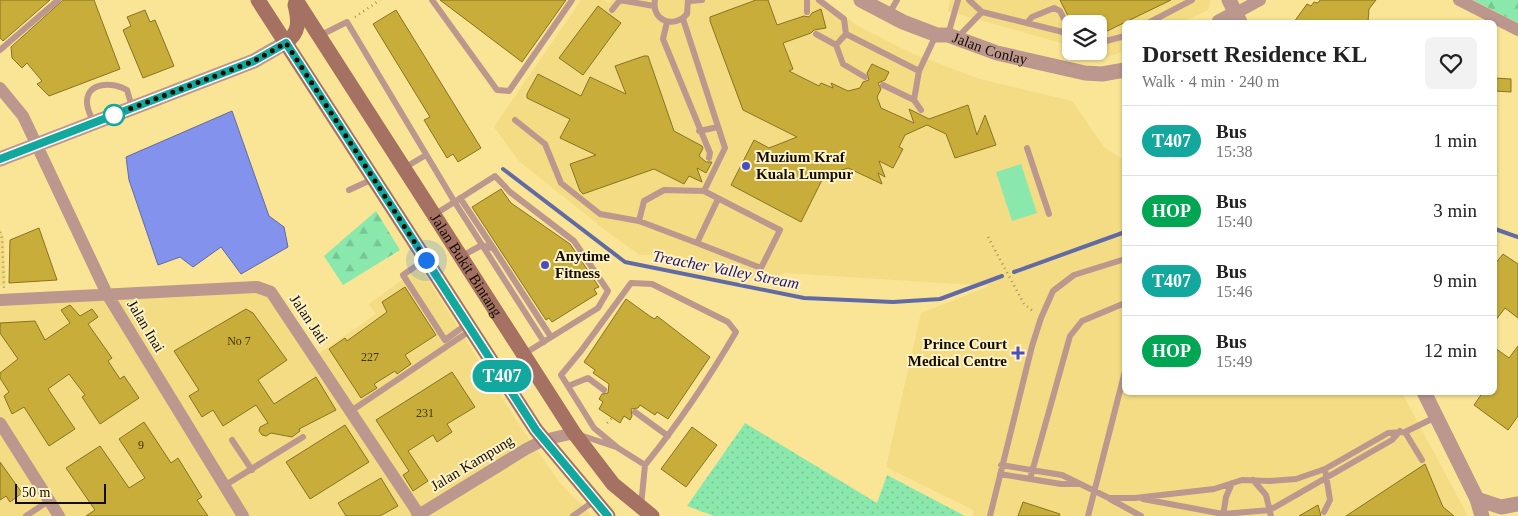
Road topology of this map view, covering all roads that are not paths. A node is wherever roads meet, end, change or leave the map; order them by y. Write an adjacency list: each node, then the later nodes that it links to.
1 (58, 0): 39 (lane)
2 (258, 0): 37 (main road, Jalan Bukit Bintang)
3 (295, 0): 33 (main road, Jalan Bukit Bintang); 37 (main road)
4 (432, 0): 5 (lane)
5 (572, 0)
6 (702, 0): 16 (lane)
7 (807, 0): 19 (lane)
8 (819, 0): 32 (lane)
9 (861, 0): 22 (street, Jalan Conlay)
10 (897, 0): 22 (lane)
11 (958, 0): 34 (lane)
12 (969, 0): 20 (lane)
13 (1192, 0): 25 (lane)
14 (1260, 0): 21 (street)
15 (1459, 0): 29 (street)
16 (689, 1): 24 (lane)
17 (654, 3): 18 (lane); 27 (lane)
18 (612, 10)
19 (807, 12)
20 (982, 12): 28 (lane); 34 (lane)
21 (1235, 12): 26 (street)
22 (888, 15): 34 (street, Jalan Conlay)
23 (1062, 15): 28 (lane)
24 (683, 18): 27 (lane); 50 (lane)
25 (1154, 20)
26 (1222, 20)
27 (667, 22): 51 (lane)
28 (1027, 23): 30 (lane)
29 (1518, 30)
30 (1062, 32)
31 (816, 34): 38 (lane)
32 (846, 34): 38 (lane); 40 (lane)
33 (319, 36): 54 (lane); 57 (main road, Jalan Bukit Bintang)
34 (947, 36): 40 (lane); 41 (street, Jalan Conlay)
35 (1122, 37): 36 (lane)
36 (1107, 41)
37 (286, 43): 46 (street); 58 (main road, Jalan Bukit Bintang)
38 (836, 45): 42 (lane)
39 (0, 50)
40 (919, 71): 45 (lane)
41 (1122, 73)
42 (865, 77)
43 (883, 85): 45 (lane)
44 (0, 88): 52 (street, Jalan Inai)
45 (914, 100): 47 (lane)
46 (132, 108): 49 (street); 49 (lane)
47 (921, 110)
48 (515, 120): 65 (lane)
49 (94, 123): 52 (street)
50 (718, 127): 51 (lane); 60 (lane)
51 (699, 130): 55 (lane)
52 (36, 145): 56 (street); 72 (street, Jalan Inai)
53 (1027, 148): 63 (lane)
54 (426, 155): 57 (lane); 62 (lane)
55 (709, 158)
56 (0, 159)
57 (404, 168): 64 (main road, Jalan Bukit Bintang)
58 (374, 179): 59 (lane); 70 (main road, Jalan Bukit Bintang)
59 (348, 190)
60 (704, 191): 61 (lane); 65 (lane)
61 (718, 198): 66 (lane); 66 (lane)
62 (457, 199): 64 (lane); 67 (lane); 68 (lane); 76 (lane)
63 (1049, 214)
64 (434, 215): 69 (main road, Jalan Bukit Bintang)
65 (639, 221): 66 (lane)
66 (697, 243)
67 (482, 245): 68 (lane); 69 (lane); 77 (lane)
68 (494, 249): 76 (lane)
69 (461, 257): 78 (main road, Jalan Bukit Bintang)
70 (426, 260): 75 (main road, Jalan Bukit Bintang); 75 (lane)
71 (1122, 261): 96 (lane)
72 (107, 294): 73 (street, Jalan Jati); 83 (street, Jalan Jati); 106 (street, Jalan Inai)
73 (2, 300)
74 (1122, 304): 97 (lane)
75 (470, 327): 83 (lane); 92 (main road, Jalan Bukit Bintang)
76 (551, 337): 77 (lane)
77 (544, 342): 78 (lane)
78 (524, 354): 88 (main road, Jalan Bukit Bintang)
79 (1122, 383): 107 (lane)
80 (568, 386): 81 (lane); 89 (lane); 93 (lane)
81 (604, 390)
82 (1425, 395): 85 (street)
83 (351, 411): 121 (street, Jalan Jati)
84 (635, 412): 89 (lane)
85 (1436, 417): 87 (lane); 110 (street)
86 (0, 423): 111 (street)
87 (1402, 432): 94 (lane); 98 (lane); 101 (lane)
88 (574, 433): 92 (street, Jalan Kampung); 93 (lane); 114 (main road, Jalan Bukit Bintang)
89 (668, 436): 95 (lane)
90 (303, 437): 99 (lane)
91 (232, 440): 99 (lane)
92 (544, 440): 112 (main road, Jalan Bukit Bintang); 121 (street, Jalan Kampung)
93 (618, 448): 95 (lane)
94 (1422, 460)
95 (645, 465): 114 (lane)
96 (1001, 465): 97 (lane); 100 (lane)
97 (1032, 469): 102 (lane); 105 (lane)
98 (1324, 469): 101 (lane); 103 (lane)
99 (252, 470): 106 (lane)
100 (1000, 474): 102 (lane); 124 (lane)
101 (1327, 478): 115 (lane); 116 (lane)
102 (1030, 479): 105 (lane)
103 (1253, 480): 104 (lane); 116 (lane)
104 (1232, 483): 109 (lane); 117 (lane)
105 (1079, 484): 107 (lane)
106 (224, 486): 120 (street, Jalan Inai)
107 (1094, 490): 108 (lane); 125 (lane)
108 (1109, 498): 109 (lane); 126 (lane)
109 (1135, 498): 117 (lane)
110 (1477, 499): 113 (street); 127 (street)
111 (50, 500): 118 (lane); 119 (street)
112 (595, 501): 122 (lane); 123 (main road, Jalan Bukit Bintang)
113 (1518, 504)
114 (646, 512)
115 (1324, 512)
116 (1270, 513): 117 (lane)
117 (1223, 515)
118 (26, 516)
119 (59, 516)
120 (242, 516)
121 (419, 516)
122 (573, 516)
123 (608, 516)
124 (990, 516)
125 (1088, 516)
126 (1141, 516)
127 (1482, 516)

